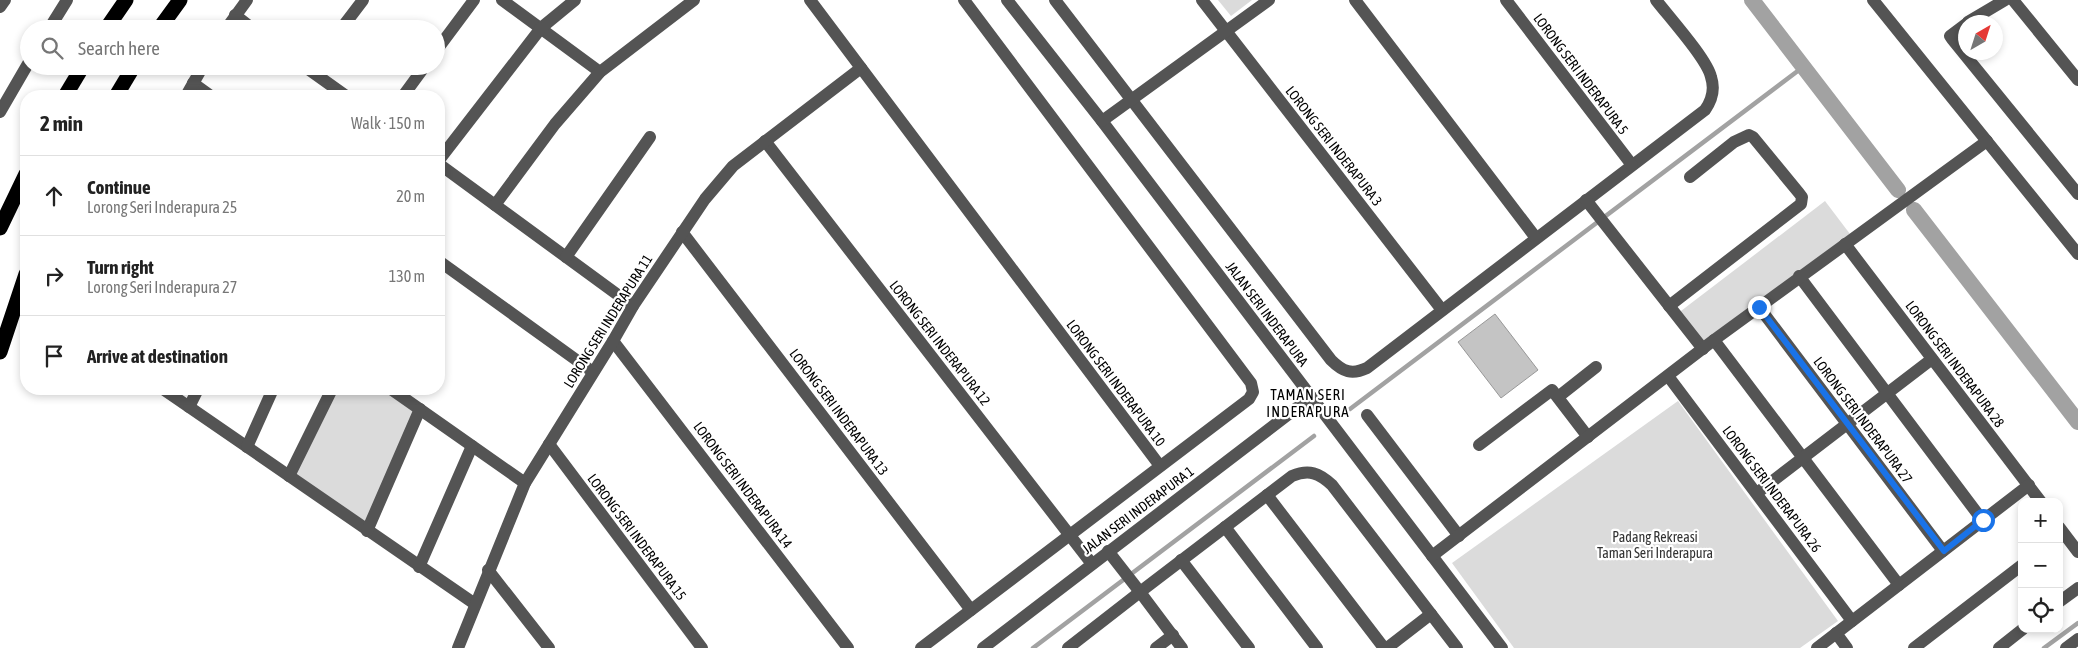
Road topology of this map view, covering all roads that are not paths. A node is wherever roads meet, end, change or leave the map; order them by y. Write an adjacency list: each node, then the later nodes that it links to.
1 (5, 0): 23 (street)
2 (67, 0): 26 (street)
3 (126, 0): 27 (highway)
4 (180, 0): 28 (highway)
5 (247, 0): 24 (street)
6 (363, 0): 31 (street)
7 (474, 0): 35 (street)
8 (502, 0): 32 (street)
9 (576, 0): 32 (street)
10 (694, 0): 40 (street)
11 (810, 0): 38 (street, LORONG SERI INDERAPURA 10)
12 (964, 0): 108 (street, LORONG SERI INDERAPURA 10)
13 (1006, 0): 57 (street, JALAN SERI INDERAPURA)
14 (1055, 0): 55 (street)
15 (1202, 0): 34 (street, LORONG SERI INDERAPURA 3)
16 (1270, 0): 34 (street)
17 (1355, 0): 71 (street)
18 (1506, 0): 62 (street, LORONG SERI INDERAPURA 5)
19 (1656, 0): 62 (street)
20 (1873, 0): 60 (street)
21 (2005, 0): 25 (street)
22 (2013, 0): 46 (street)
23 (0, 7)
24 (235, 15): 29 (street); 30 (street)
25 (1980, 15)
26 (55, 20)
27 (112, 20)
28 (166, 20)
29 (232, 20)
30 (241, 20)
31 (348, 20)
32 (541, 28): 40 (street); 61 (street)
33 (1958, 30): 36 (street)
34 (1225, 31): 55 (street); 81 (street, LORONG SERI INDERAPURA 3)
35 (445, 39)
36 (1958, 46)
37 (1969, 60): 66 (street)
38 (861, 68): 59 (street, LORONG SERI INDERAPURA 11); 108 (street, LORONG SERI INDERAPURA 10)
39 (20, 72): 48 (street)
40 (600, 72): 68 (street)
41 (79, 75): 49 (highway)
42 (129, 75): 50 (highway)
43 (198, 75): 47 (street)
44 (318, 75): 53 (street)
45 (418, 75): 54 (street)
46 (2078, 80)
47 (193, 83): 51 (street); 52 (street)
48 (5, 89): 56 (street)
49 (70, 90)
50 (120, 90)
51 (189, 90)
52 (203, 90)
53 (338, 90)
54 (407, 90)
55 (1130, 99): 57 (street); 81 (street)
56 (0, 112)
57 (1102, 121): 96 (street, JALAN SERI INDERAPURA)
58 (650, 137): 74 (street)
59 (765, 141): 70 (street, LORONG SERI INDERAPURA 11); 118 (street, LORONG SERI INDERAPURA 12)
60 (1987, 141): 72 (street); 73 (street)
61 (445, 152)
62 (1632, 165): 67 (street)
63 (445, 168): 68 (street)
64 (1690, 177): 79 (street)
65 (20, 186): 69 (highway)
66 (2078, 194)
67 (1590, 204): 71 (street); 79 (street)
68 (495, 205): 74 (street)
69 (0, 228)
70 (682, 232): 78 (street, LORONG SERI INDERAPURA 11); 135 (street, LORONG SERI INDERAPURA 13)
71 (1536, 238): 81 (street)
72 (1845, 244): 76 (street); 86 (street, LORONG SERI INDERAPURA 28)
73 (2078, 254)
74 (566, 257): 78 (street)
75 (445, 265): 88 (street)
76 (1799, 276): 80 (street); 90 (street)
77 (20, 292): 85 (highway)
78 (633, 306): 83 (street, LORONG SERI INDERAPURA 11)
79 (1670, 306): 84 (street)
80 (1759, 307): 82 (street); 101 (street, LORONG SERI INDERAPURA 27)
81 (1442, 310)
82 (1714, 340): 84 (street); 107 (street)
83 (613, 341): 88 (street, LORONG SERI INDERAPURA 11); 145 (street, LORONG SERI INDERAPURA 14)
84 (1703, 349): 89 (street)
85 (0, 352)
86 (1932, 358): 90 (street); 111 (street, LORONG SERI INDERAPURA 28)
87 (1596, 367): 97 (street)
88 (593, 372): 103 (street, LORONG SERI INDERAPURA 11)
89 (1668, 376): 102 (street); 112 (street, LORONG SERI INDERAPURA 26)
90 (1887, 393): 101 (street); 115 (street)
91 (172, 395): 98 (street)
92 (195, 395): 98 (street)
93 (270, 395): 106 (street)
94 (329, 395): 109 (street)
95 (400, 395): 99 (street)
96 (1311, 397): 121 (street, JALAN SERI INDERAPURA 1); 124 (street, JALAN SERI INDERAPURA)
97 (1558, 397): 102 (street); 104 (street)
98 (189, 407): 106 (street)
99 (420, 409): 105 (street); 117 (street)
100 (1367, 415): 120 (street)
101 (1846, 424): 107 (street); 122 (street, LORONG SERI INDERAPURA 27)
102 (1588, 437): 120 (street)
103 (549, 444): 110 (street, LORONG SERI INDERAPURA 11); 144 (street, LORONG SERI INDERAPURA 15)
104 (1479, 445)
105 (472, 446): 110 (street); 127 (street)
106 (246, 447): 109 (street)
107 (1802, 458): 112 (street); 130 (street)
108 (1160, 466): 118 (street)
109 (289, 476): 117 (street)
110 (525, 483): 129 (street, LORONG SERI INDERAPURA 11)
111 (2029, 486): 114 (street, LORONG SERI INDERAPURA 28); 115 (street)
112 (1756, 493): 137 (street, LORONG SERI INDERAPURA 26)
113 (1267, 495): 116 (street); 136 (street); 153 (street)
114 (2038, 498)
115 (1983, 520): 122 (street)
116 (1224, 527): 125 (street); 152 (street)
117 (367, 531): 127 (street)
118 (1069, 534): 126 (street, LORONG SERI INDERAPURA 12); 135 (street)
119 (2063, 534): 123 (street)
120 (1459, 536): 124 (street)
121 (1108, 551): 126 (street, JALAN SERI INDERAPURA 1); 131 (street)
122 (1944, 551): 130 (street)
123 (2078, 552)
124 (1432, 556): 155 (street, JALAN SERI INDERAPURA)
125 (1181, 560): 131 (street); 151 (street)
126 (1092, 564): 147 (street, JALAN SERI INDERAPURA 1)
127 (419, 567): 134 (street)
128 (2018, 568): 158 (street)
129 (488, 570): 134 (street, LORONG SERI INDERAPURA 11); 143 (street)
130 (1899, 585): 137 (street)
131 (1136, 587): 140 (street); 148 (street)
132 (2078, 588): 133 (street)
133 (2063, 599)
134 (475, 604): 142 (street, LORONG SERI INDERAPURA 11)
135 (971, 610): 146 (street)
136 (1431, 614): 153 (street); 154 (street)
137 (1852, 621): 138 (street)
138 (1836, 633): 156 (street); 157 (street)
139 (2019, 633): 159 (street)
140 (1173, 636): 149 (street); 150 (street)
141 (2078, 639): 160 (street)
142 (458, 648)
143 (549, 648)
144 (702, 648)
145 (848, 648)
146 (921, 648)
147 (983, 648)
148 (1068, 648)
149 (1156, 648)
150 (1182, 648)
151 (1249, 648)
152 (1317, 648)
153 (1386, 648)
154 (1457, 648)
155 (1502, 648)
156 (1817, 648)
157 (1847, 648)
158 (1914, 648)
159 (1999, 648)
160 (2066, 648)

